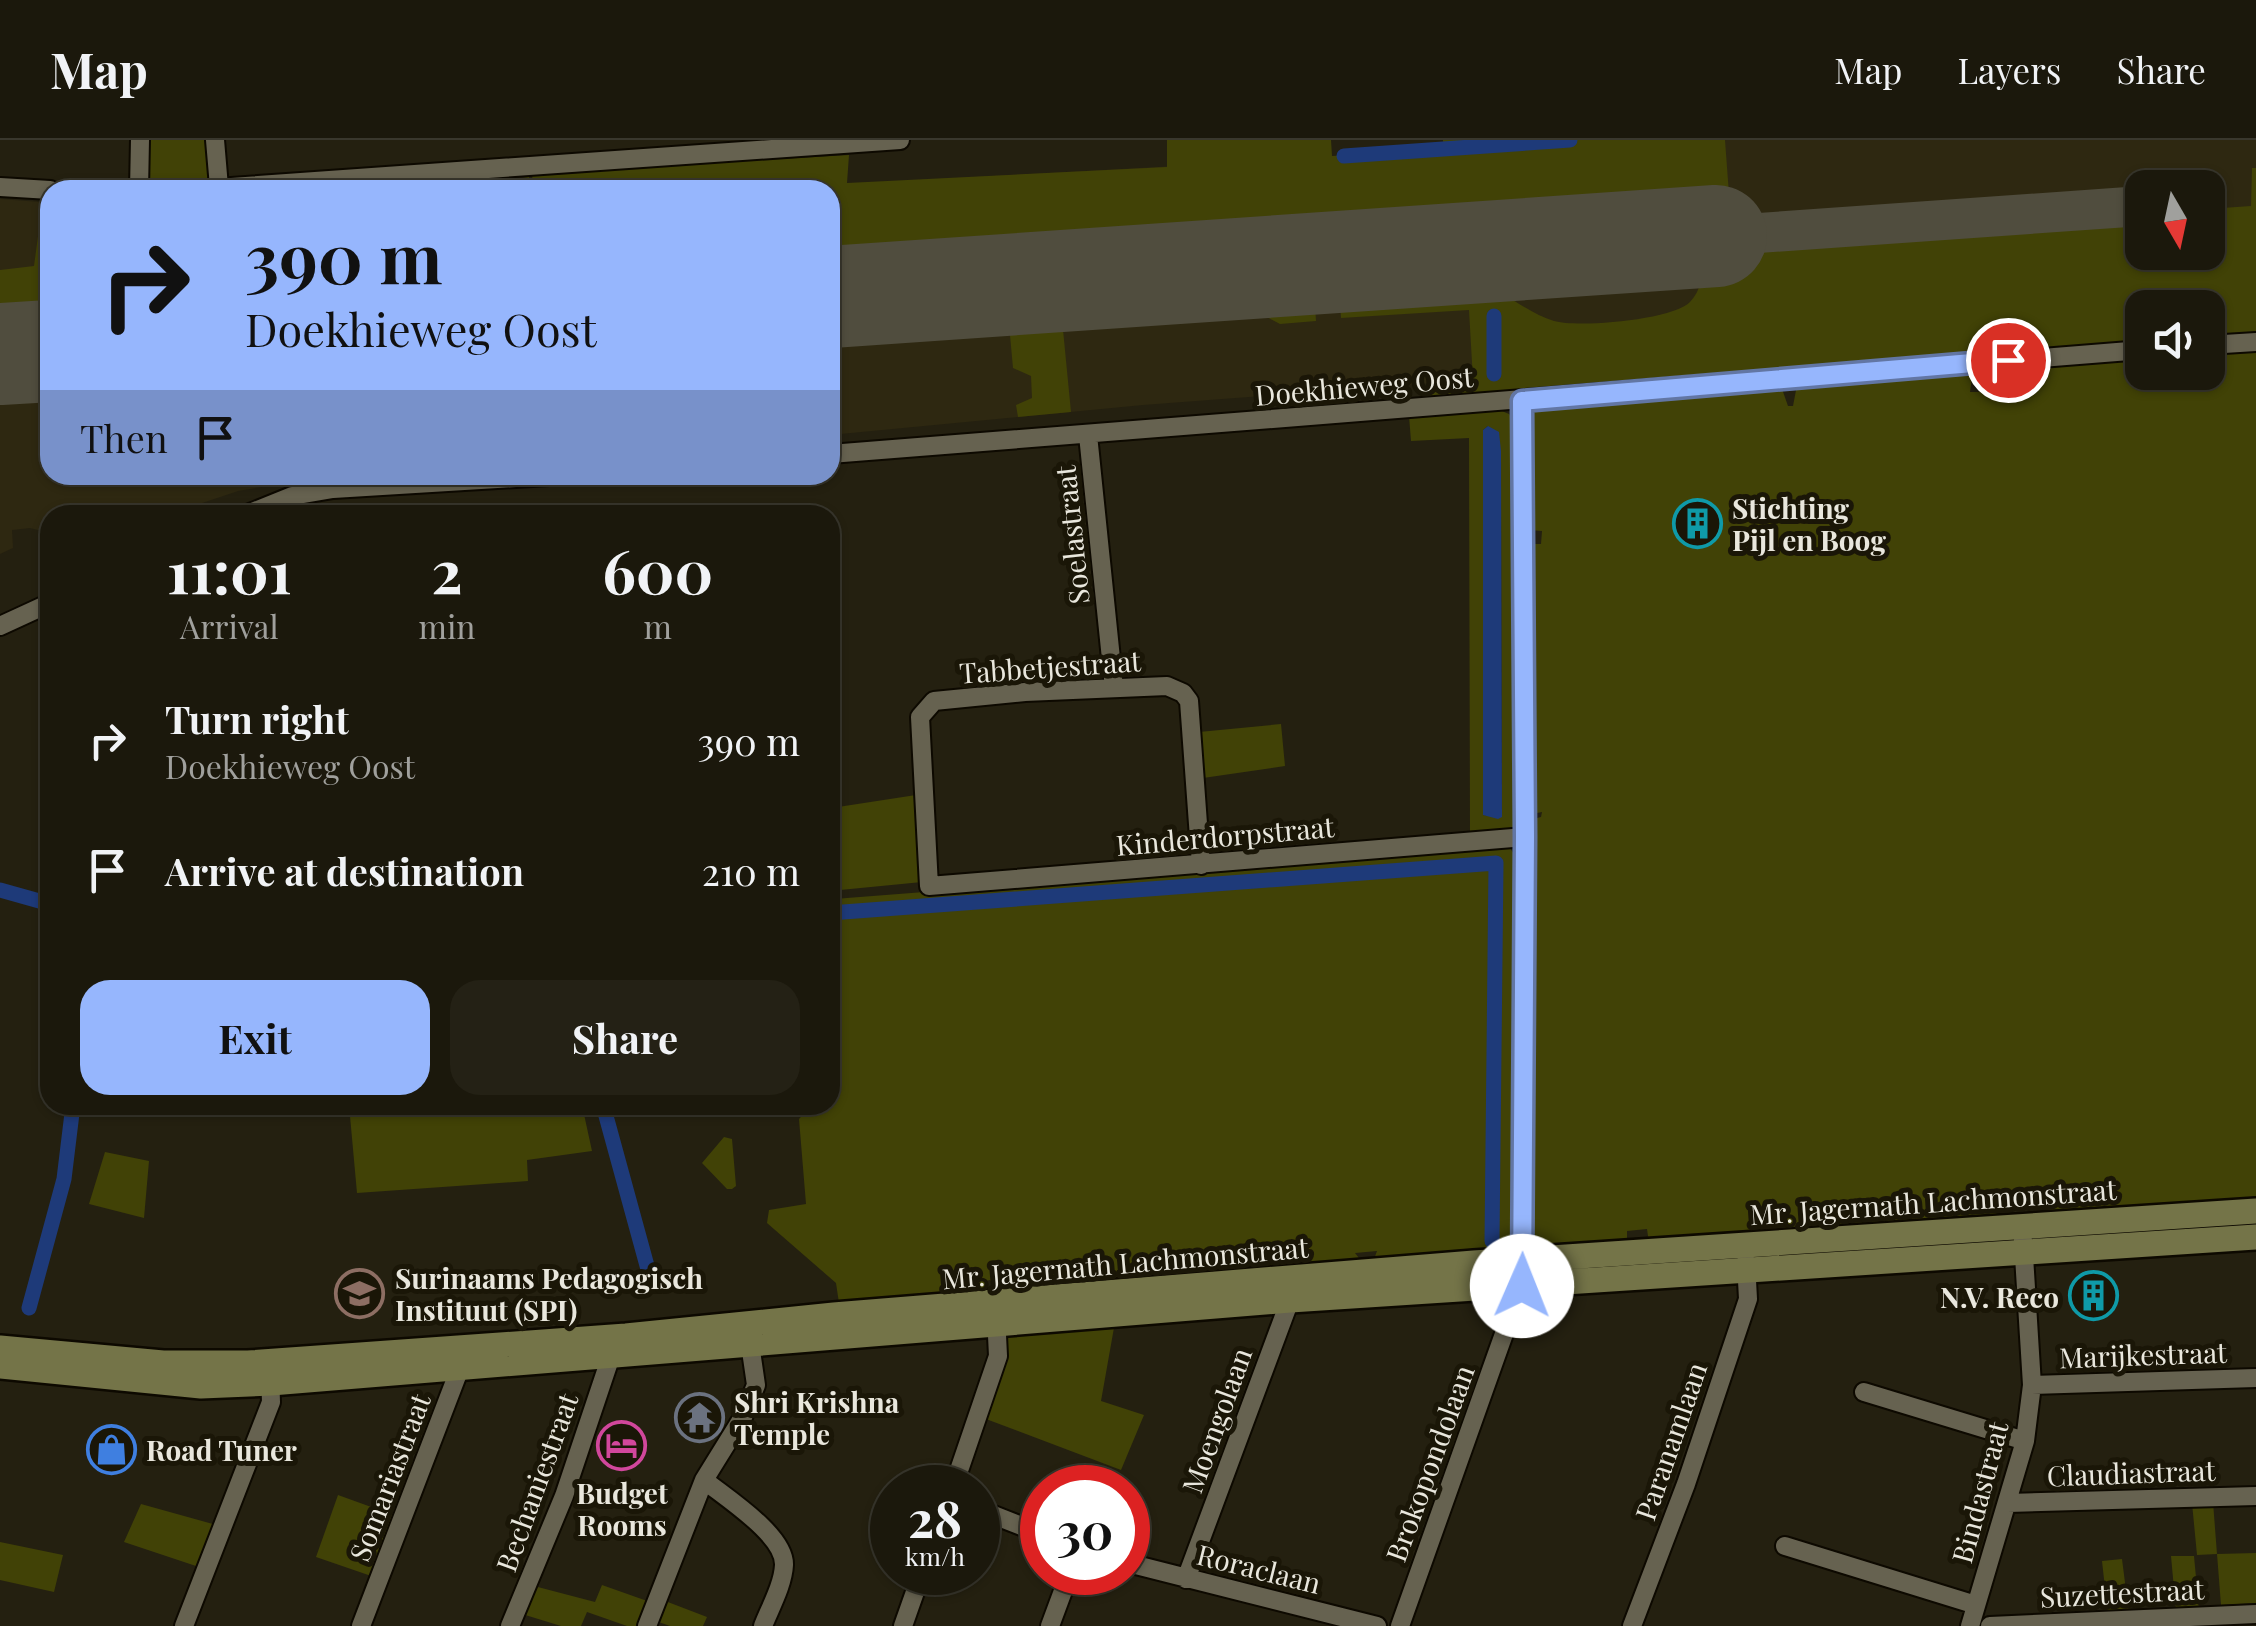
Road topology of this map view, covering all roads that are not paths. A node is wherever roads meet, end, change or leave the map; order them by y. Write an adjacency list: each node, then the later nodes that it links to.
1 (140, 140): 5 (street)
2 (215, 140): 6 (street)
3 (900, 140): 4 (street)
4 (655, 148): 7 (street)
5 (138, 180)
6 (218, 180)
7 (297, 180)
8 (0, 186): 9 (street)
9 (40, 189)
10 (2256, 342): 11 (street)
11 (2225, 344)
12 (2125, 351): 13 (street, Doekhieweg Oost)
13 (1522, 401): 14 (street, Doekhieweg Oost); 21 (street, Brokopondolaan)
14 (1088, 435): 15 (street, Doekhieweg Oost); 20 (street, Soelastraat)
15 (840, 453)
16 (400, 485): 17 (street)
17 (269, 505)
18 (40, 608): 19 (street)
19 (0, 626)
20 (1114, 688): 22 (street, Tabbetjestraat); 23 (street, Tabbetjestraat)
21 (1525, 837): 22 (street, Kinderdorpstraat); 29 (street, Brokopondolaan)
22 (1201, 865): 23 (street, Kinderdorpstraat)
23 (929, 886)
24 (2256, 1210): 26 (main road, Mr. Jagernath Lachmonstraat)
25 (2256, 1236): 26 (main road, Mr. Jagernath Lachmonstraat)
26 (2022, 1238): 27 (main road, Mr. Jagernath Lachmonstraat); 28 (main road, Mr. Jagernath Lachmonstraat); 39 (street, Bindastraat)
27 (1746, 1244): 28 (street, Paranamlaan); 29 (main road, Mr. Jagernath Lachmonstraat)
28 (1747, 1271): 29 (main road, Mr. Jagernath Lachmonstraat); 62 (street, Paranamlaan)
29 (1522, 1273): 30 (main road, Mr. Jagernath Lachmonstraat); 61 (street, Brokopondolaan)
30 (1289, 1289): 31 (main road, Mr. Jagernath Lachmonstraat); 48 (street, Moengolaan)
31 (996, 1314): 32 (main road, Mr. Jagernath Lachmonstraat); 42 (street)
32 (749, 1334): 34 (main road, Mr. Jagernath Lachmonstraat); 35 (main road, Mr. Jagernath Lachmonstraat); 43 (street)
33 (0, 1348): 37 (main road, Mr. Jagernath Lachmonstraat)
34 (611, 1356): 35 (main road, Mr. Jagernath Lachmonstraat); 55 (street, Bechaniestraat)
35 (459, 1357): 37 (main road, Mr. Jagernath Lachmonstraat); 54 (street, Somariastraat)
36 (0, 1366): 37 (main road, Mr. Jagernath Lachmonstraat)
37 (270, 1372): 53 (street)
38 (2256, 1378): 39 (street, Marijkestraat)
39 (2032, 1385): 41 (street, Bindastraat)
40 (1864, 1392): 41 (street)
41 (2025, 1441): 45 (street, Bindastraat)
42 (961, 1465)
43 (704, 1480): 56 (street); 57 (street)
44 (2256, 1496): 45 (street, Claudiastraat)
45 (2008, 1503): 51 (street, Bindastraat)
46 (1785, 1546): 51 (street)
47 (1150, 1569): 48 (street, Roraclaan)
48 (1186, 1579): 60 (street, Roraclaan)
49 (914, 1595): 58 (street)
50 (1061, 1595): 59 (street)
51 (1976, 1605): 63 (street, Bindastraat)
52 (2256, 1614): 64 (street, Suzettestraat)
53 (184, 1626)
54 (361, 1626)
55 (510, 1626)
56 (646, 1626)
57 (763, 1626)
58 (903, 1626)
59 (1050, 1626)
60 (1377, 1626)
61 (1400, 1626)
62 (1632, 1626)
63 (1970, 1626)
64 (1990, 1626)

